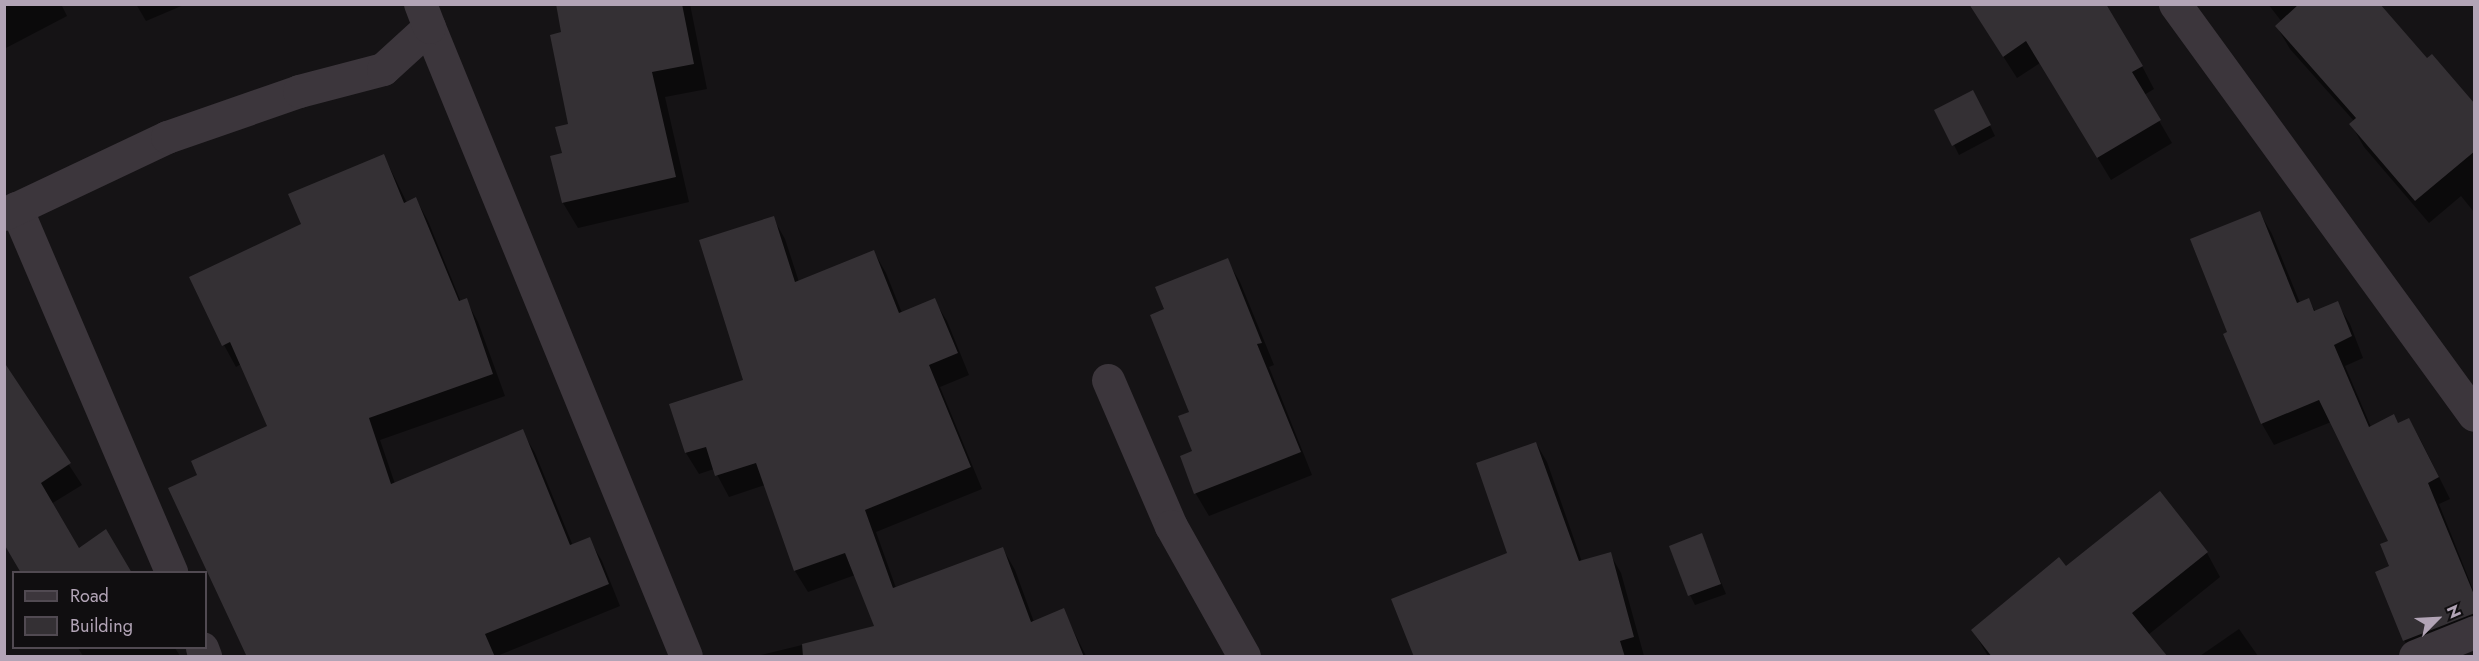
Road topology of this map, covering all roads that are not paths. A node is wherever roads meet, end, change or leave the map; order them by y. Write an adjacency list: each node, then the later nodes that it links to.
1 (2175, 4): 5 (street)
2 (425, 16): 3 (street); 8 (street)
3 (10, 211): 6 (street)
4 (1108, 380): 9 (street)
5 (2475, 415)
6 (170, 571)
7 (2475, 632): 10 (street)
8 (686, 657)
9 (1244, 657)
10 (2415, 657)

